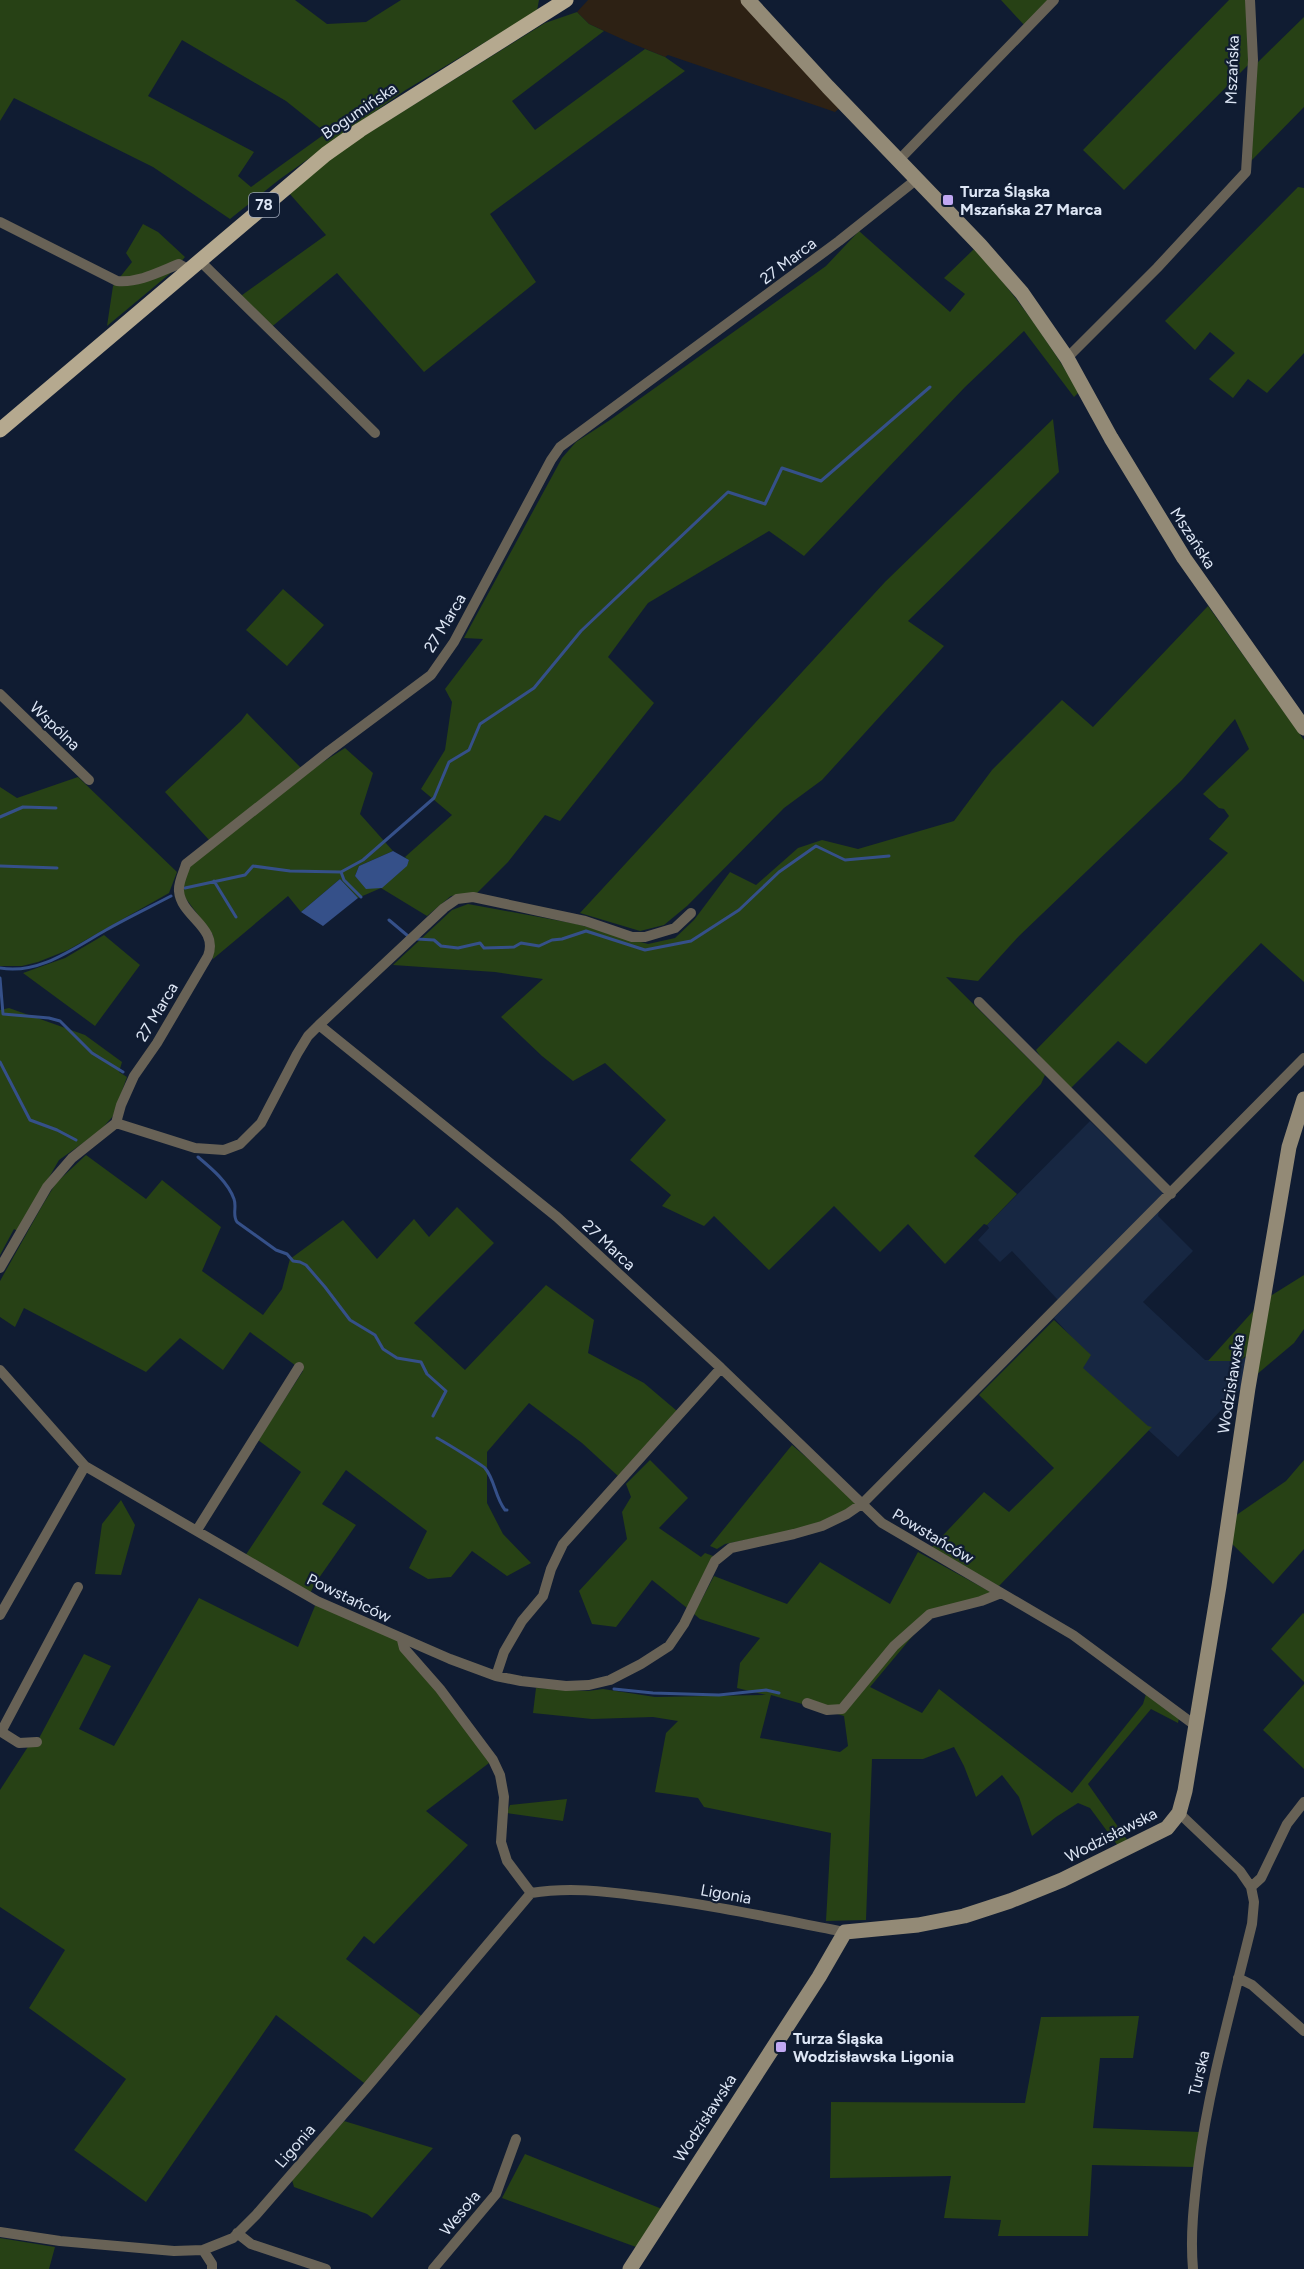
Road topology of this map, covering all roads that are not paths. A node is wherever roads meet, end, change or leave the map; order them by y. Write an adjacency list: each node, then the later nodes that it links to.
1 (566, 0): 5 (main road, Bogumińska / 78)
2 (748, 0): 6 (street, Mszańska)
3 (1054, 0): 6 (street)
4 (1250, 0): 10 (street, Mszańska)
5 (549, 4): 9 (main road, Bogumińska / 78)
6 (899, 160): 7 (street, Mszańska)
7 (917, 179): 10 (street, Mszańska); 21 (street, 27 Marca)
8 (0, 222): 9 (street)
9 (194, 265): 11 (main road, Bogumińska / 78); 12 (street)
10 (1067, 358): 14 (street, Mszańska)
11 (0, 430)
12 (375, 433)
13 (0, 694): 15 (street, Wspólna)
14 (1304, 728)
15 (89, 780)
16 (692, 913): 18 (street)
17 (979, 1002): 22 (street)
18 (319, 1025): 21 (street); 25 (street, 27 Marca)
19 (1304, 1058): 22 (street)
20 (1304, 1099): 36 (street, Wodzisławska)
21 (116, 1123): 23 (street)
22 (1171, 1194): 28 (street)
23 (0, 1268)
24 (299, 1367): 29 (street)
25 (721, 1368): 28 (street, 27 Marca); 34 (street)
26 (0, 1370): 27 (street, Powstańców)
27 (85, 1466): 29 (street, Powstańców); 32 (street)
28 (863, 1503): 31 (street, Powstańców); 34 (street, Powstańców)
29 (197, 1530): 33 (street, Powstańców)
30 (78, 1587): 37 (street)
31 (1001, 1593): 35 (street); 36 (street, Powstańców)
32 (0, 1615)
33 (402, 1640): 34 (street, Powstańców); 42 (street)
34 (496, 1676)
35 (807, 1703)
36 (1196, 1725): 40 (street, Wodzisławska)
37 (1, 1732): 38 (street)
38 (37, 1742)
39 (1304, 1802): 41 (street)
40 (1179, 1813): 41 (street); 43 (street, Wodzisławska)
41 (1251, 1887): 44 (street, Turska)
42 (531, 1893): 43 (street, Ligonia); 48 (street, Ligonia)
43 (845, 1932): 53 (street, Wodzisławska)
44 (1238, 1978): 45 (street); 54 (street, Turska)
45 (1304, 2031)
46 (516, 2139): 52 (street, Wesoła)
47 (0, 2232): 49 (street, Ligonia)
48 (237, 2233): 49 (street, Ligonia); 51 (street)
49 (203, 2250): 50 (street)
50 (212, 2269)
51 (326, 2269)
52 (433, 2269)
53 (630, 2269)
54 (1193, 2269)

